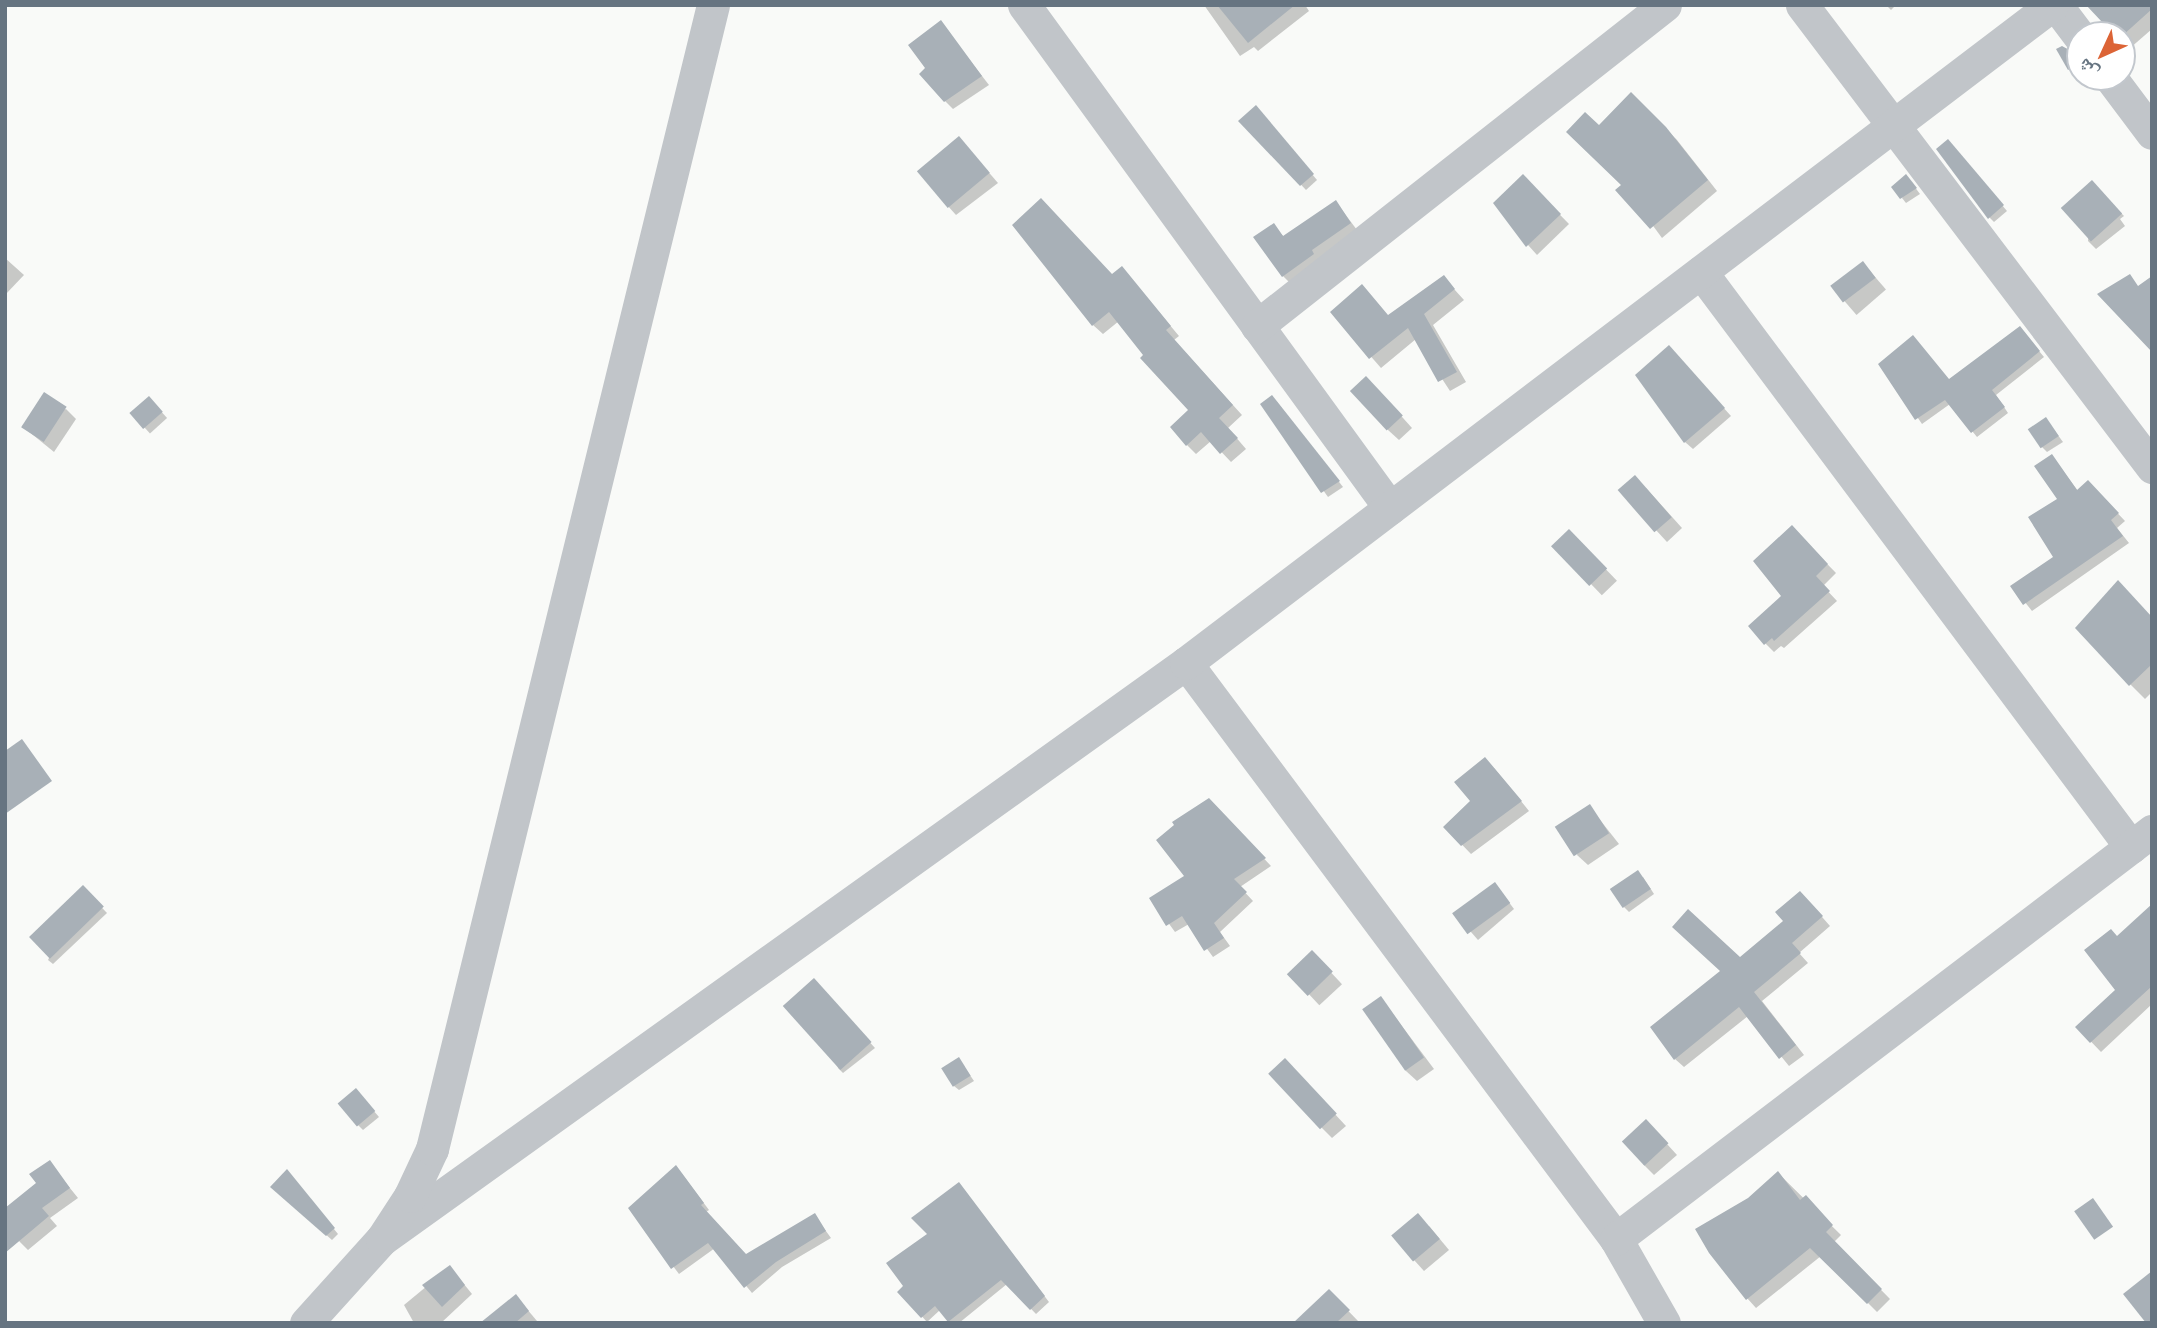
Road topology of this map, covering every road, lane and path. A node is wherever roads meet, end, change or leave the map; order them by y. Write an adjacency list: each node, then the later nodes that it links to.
1 (713, 5): 17 (street)
2 (1024, 5): 11 (street)
3 (1665, 5): 11 (street)
4 (1802, 5): 8 (street)
5 (2054, 5): 6 (street); 8 (street)
6 (2067, 21)
7 (2120, 91): 9 (street)
8 (1896, 124): 10 (street); 12 (street)
9 (2152, 133)
10 (1701, 272): 13 (street); 15 (street)
11 (1257, 326): 13 (street)
12 (2152, 467)
13 (1390, 508): 14 (street)
14 (1186, 663): 16 (street); 17 (street)
15 (2141, 839): 16 (street)
16 (1616, 1238): 19 (street)
17 (382, 1239): 18 (street)
18 (306, 1323)
19 (1664, 1323)

